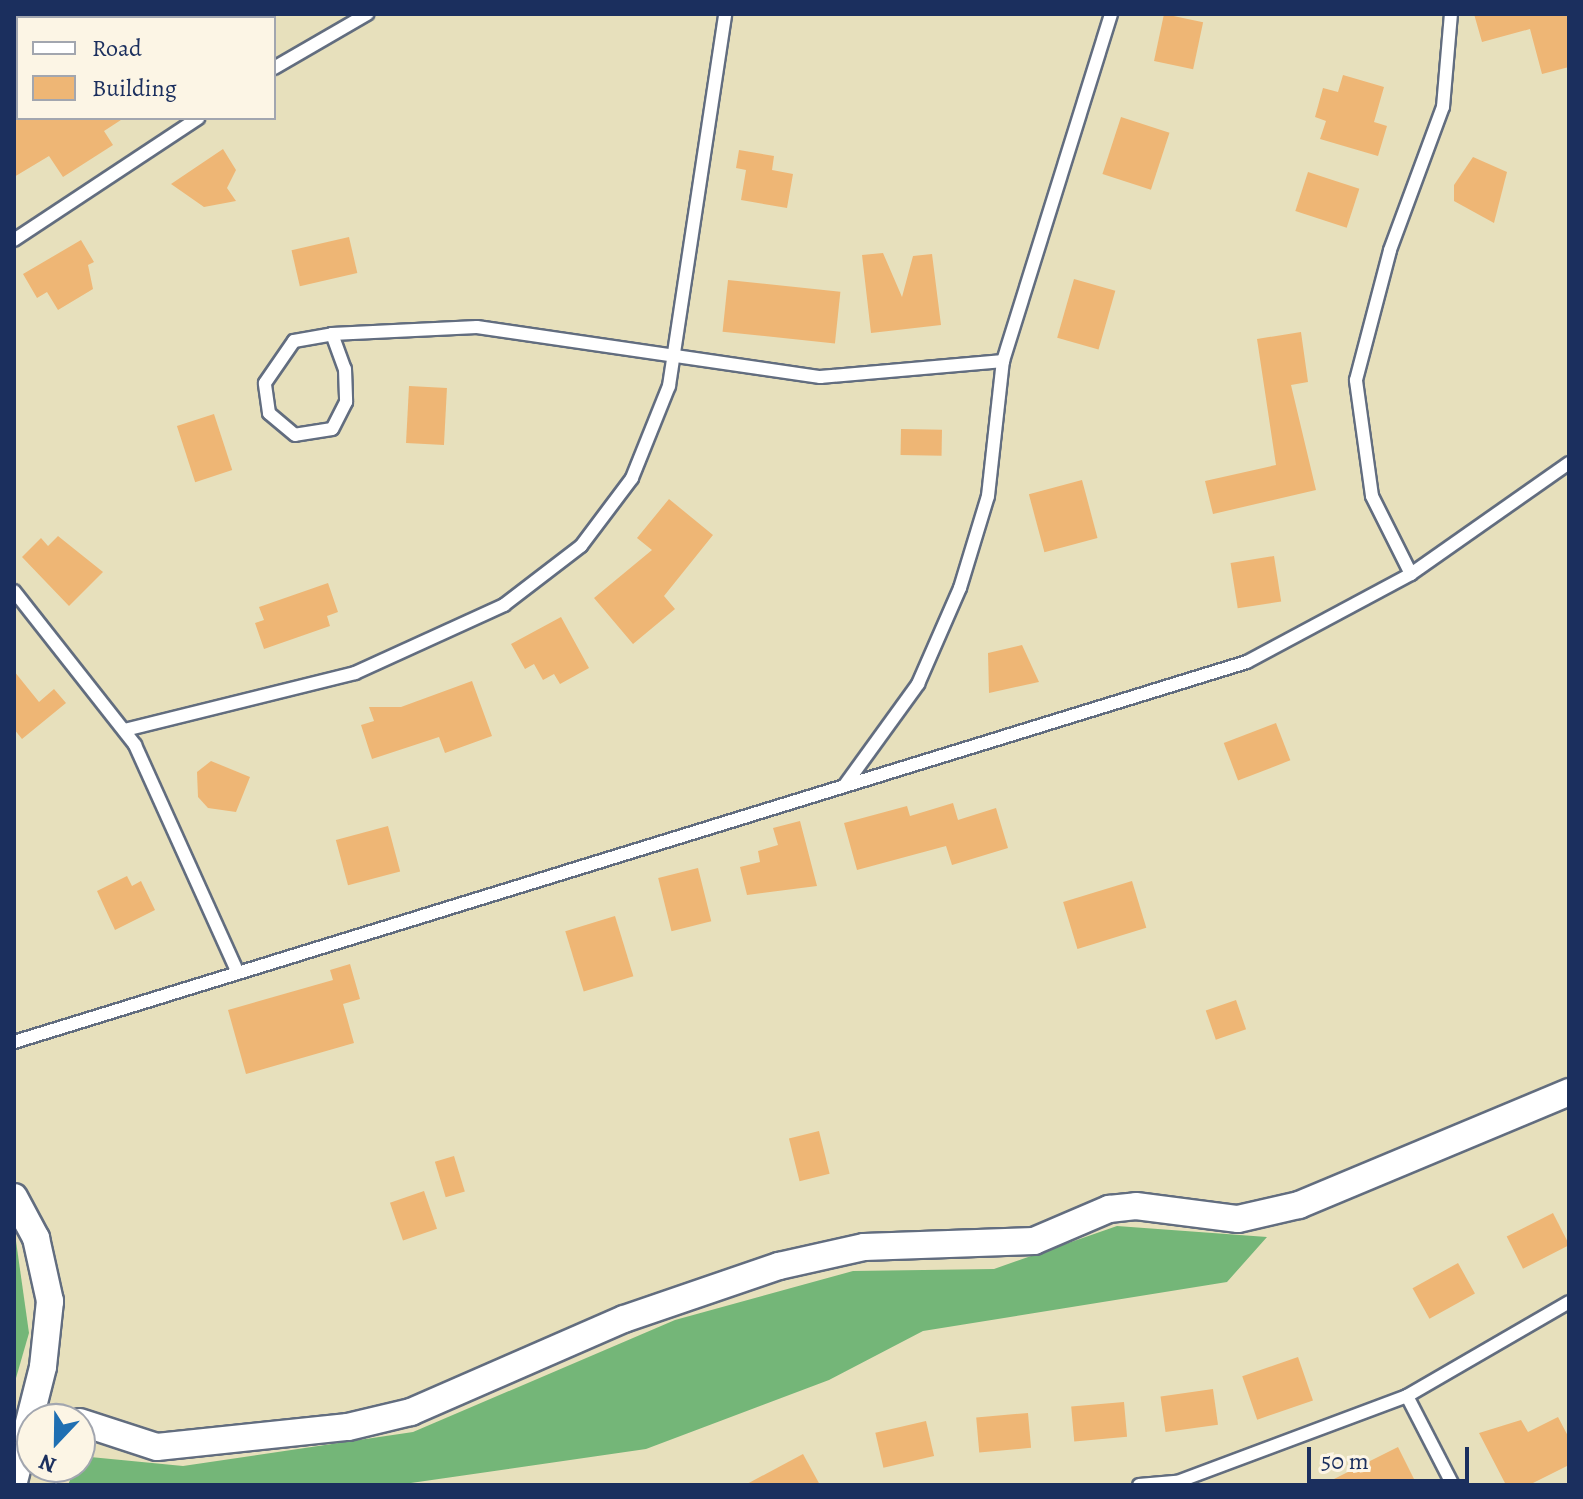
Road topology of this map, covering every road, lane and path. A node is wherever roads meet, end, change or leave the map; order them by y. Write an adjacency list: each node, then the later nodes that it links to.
1 (367, 14): 5 (lane)
2 (725, 14): 9 (lane)
3 (1111, 14): 10 (lane)
4 (1451, 14): 12 (lane)
5 (276, 67)
6 (195, 120): 7 (lane)
7 (14, 240)
8 (332, 334): 8 (lane); 9 (lane)
9 (673, 360): 10 (lane); 14 (lane)
10 (1003, 361): 15 (lane)
11 (1569, 463): 12 (lane)
12 (1411, 574): 15 (lane)
13 (14, 591): 14 (lane)
14 (125, 730): 16 (lane)
15 (845, 786): 16 (lane)
16 (238, 973): 17 (lane)
17 (14, 1042)
18 (1569, 1092): 23 (street)
19 (14, 1197): 22 (street)
20 (1569, 1302): 21 (lane)
21 (1407, 1396): 24 (lane); 25 (lane)
22 (34, 1403)
23 (96, 1427)
24 (1139, 1485)
25 (1453, 1485)

